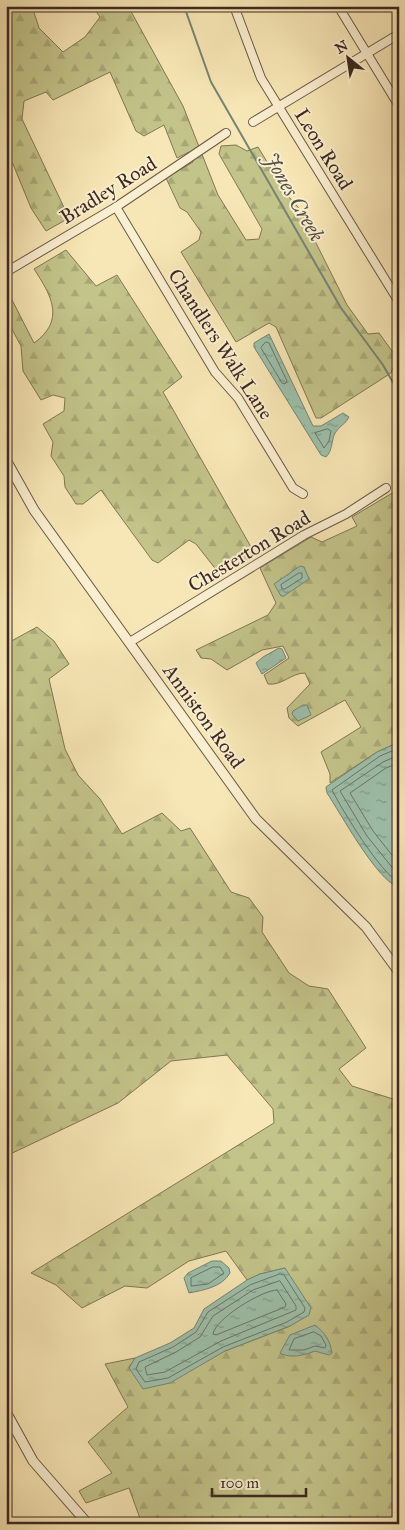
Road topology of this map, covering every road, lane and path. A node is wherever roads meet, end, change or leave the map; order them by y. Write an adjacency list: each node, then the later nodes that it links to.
1 (234, 6): 6 (street, Leon Road)
2 (338, 6): 4 (street)
3 (399, 34): 4 (street)
4 (367, 53): 5 (street); 6 (street)
5 (399, 106)
6 (279, 107): 7 (street); 11 (street, Leon Road)
7 (253, 122)
8 (226, 133): 9 (street, Bradley Road)
9 (116, 207): 10 (street, Bradley Road); 14 (street, Chandlers Walk Lane)
10 (6, 272)
11 (399, 302)
12 (6, 460): 15 (street, Anniston Road)
13 (386, 488): 15 (street, Chesterton Road)
14 (303, 494)
15 (130, 642): 16 (street, Anniston Road)
16 (399, 972)
17 (6, 1412): 18 (street)
18 (88, 1524)

